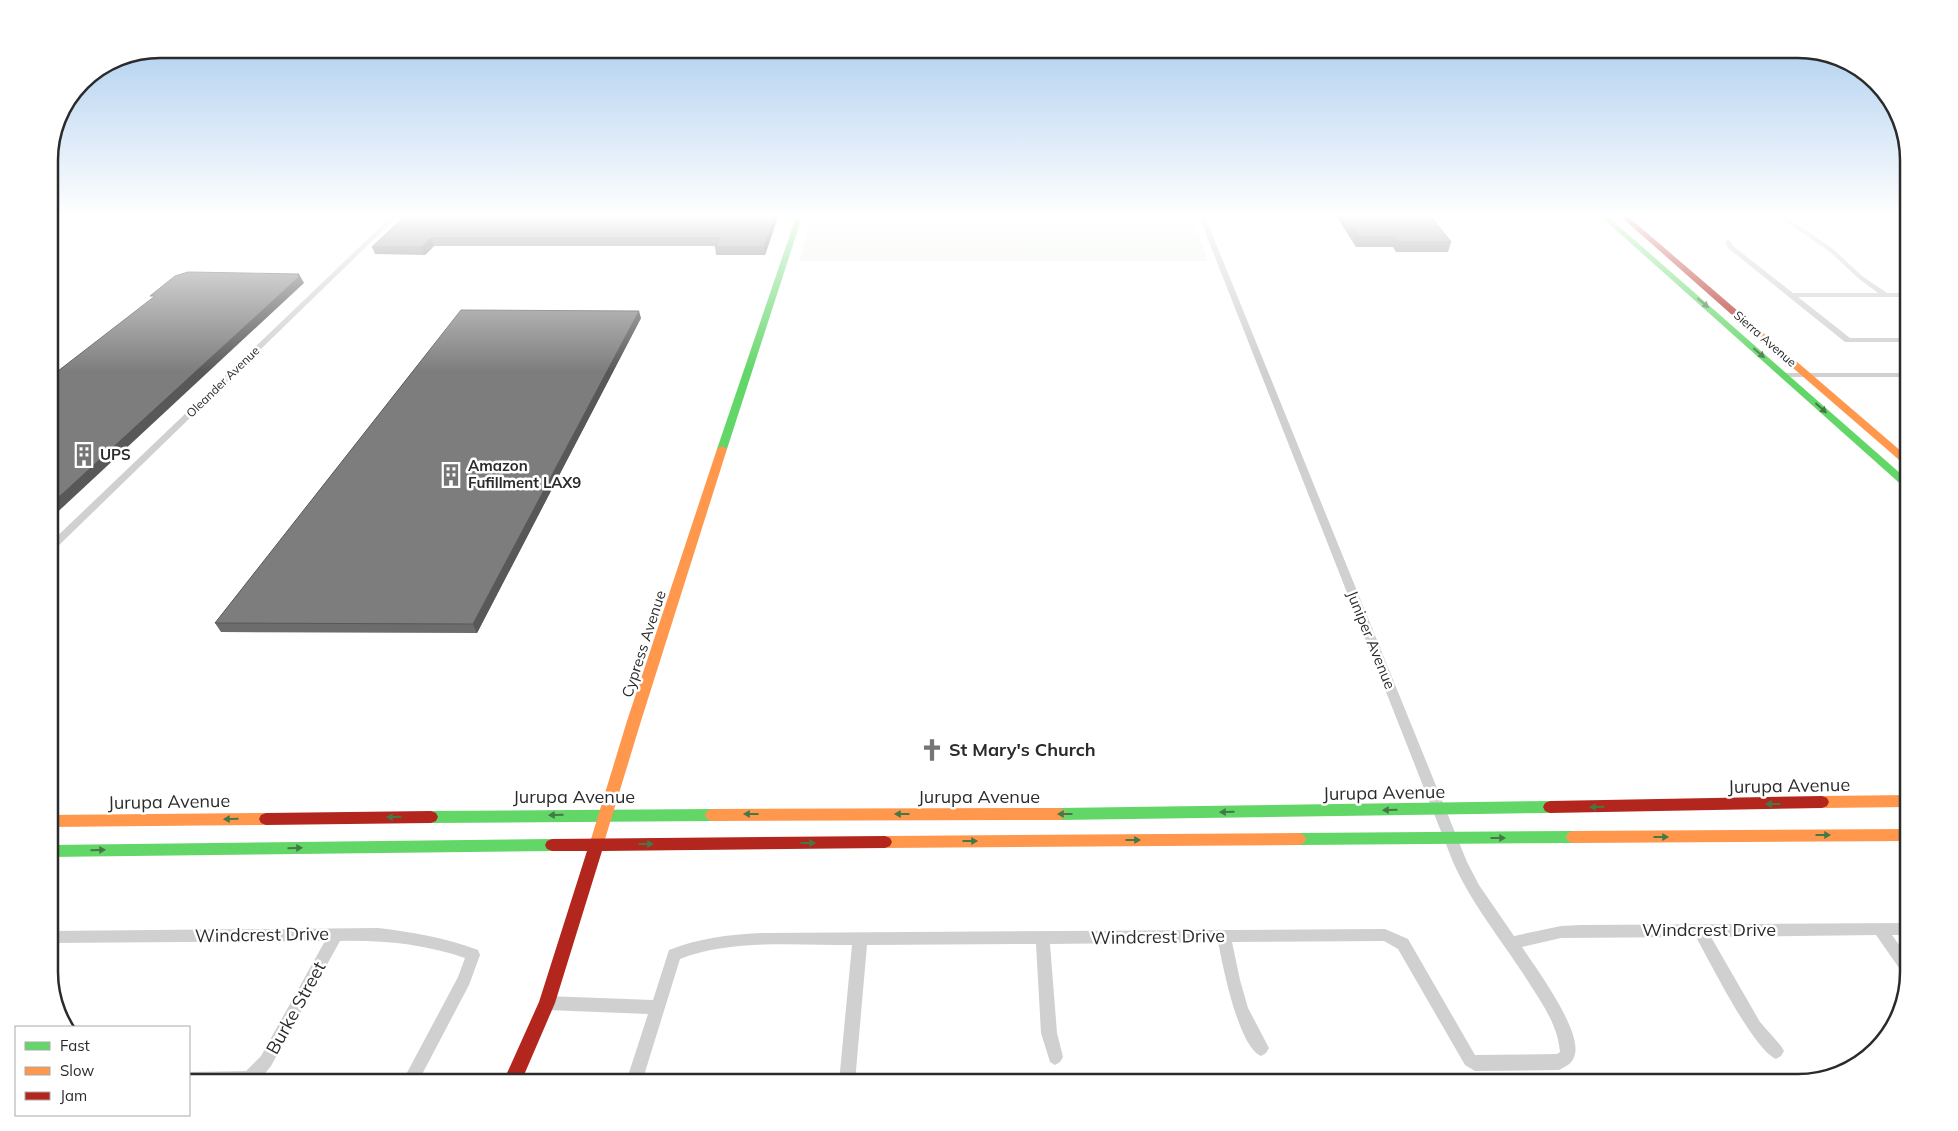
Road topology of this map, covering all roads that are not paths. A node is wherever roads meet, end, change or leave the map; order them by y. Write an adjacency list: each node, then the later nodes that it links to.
1 (342, 267): 19 (street, Oleander Avenue)
2 (782, 267): 22 (main road, Cypress Avenue)
3 (1222, 267): 21 (street, Juniper Avenue)
4 (1661, 267): 12 (main road, Sierra Avenue, one-way to 12)
5 (1683, 267): 13 (main road, Sierra Avenue)
6 (1755, 267): 8 (street)
7 (1849, 267): 9 (street)
8 (1790, 295): 9 (street); 11 (street)
9 (1885, 295): 10 (street)
10 (1900, 295)
11 (1900, 341)
12 (1785, 375): 13 (street); 15 (main road, Sierra Avenue, one-way to 15)
13 (1809, 375): 14 (street); 16 (main road, Sierra Avenue)
14 (1900, 375)
15 (1840, 425): 17 (main road); 18 (main road, Sierra Avenue)
16 (1900, 454)
17 (1900, 468)
18 (1900, 478)
19 (58, 541)
20 (1900, 801): 21 (main road, Jurupa Avenue, one-way to 21)
21 (1438, 809): 22 (main road, Jurupa Avenue, one-way to 22); 25 (street, Juniper Avenue)
22 (605, 814): 23 (main road, Jurupa Avenue, one-way to 23); 26 (main road, Cypress Avenue)
23 (58, 820)
24 (1900, 835): 25 (main road, one-way to 24)
25 (1450, 838): 26 (main road, one-way to 25); 36 (street, Juniper Avenue)
26 (597, 844): 27 (main road, one-way to 26); 38 (main road, Cypress Avenue)
27 (58, 851)
28 (1879, 929): 29 (street, Windcrest Drive); 30 (street, Windcrest Drive); 37 (street)
29 (1900, 929)
30 (1700, 930): 36 (street, Windcrest Drive); 41 (street)
31 (336, 934): 33 (street, Windcrest Drive); 44 (street, Burke Street); 45 (street, Windcrest Drive)
32 (1224, 936): 34 (street, Windcrest Drive); 40 (street); 42 (street, Windcrest Drive)
33 (58, 937)
34 (1043, 938): 35 (street, Windcrest Drive); 43 (street)
35 (860, 939): 39 (street, Windcrest Drive); 48 (street)
36 (1510, 943): 42 (street, Juniper Avenue)
37 (1900, 958)
38 (547, 1003): 39 (street); 46 (main road, Cypress Avenue)
39 (657, 1008): 47 (street)
40 (1260, 1048)
41 (1776, 1051)
42 (1568, 1052)
43 (1056, 1056)
44 (254, 1074)
45 (414, 1074)
46 (516, 1074)
47 (636, 1074)
48 (848, 1074)

